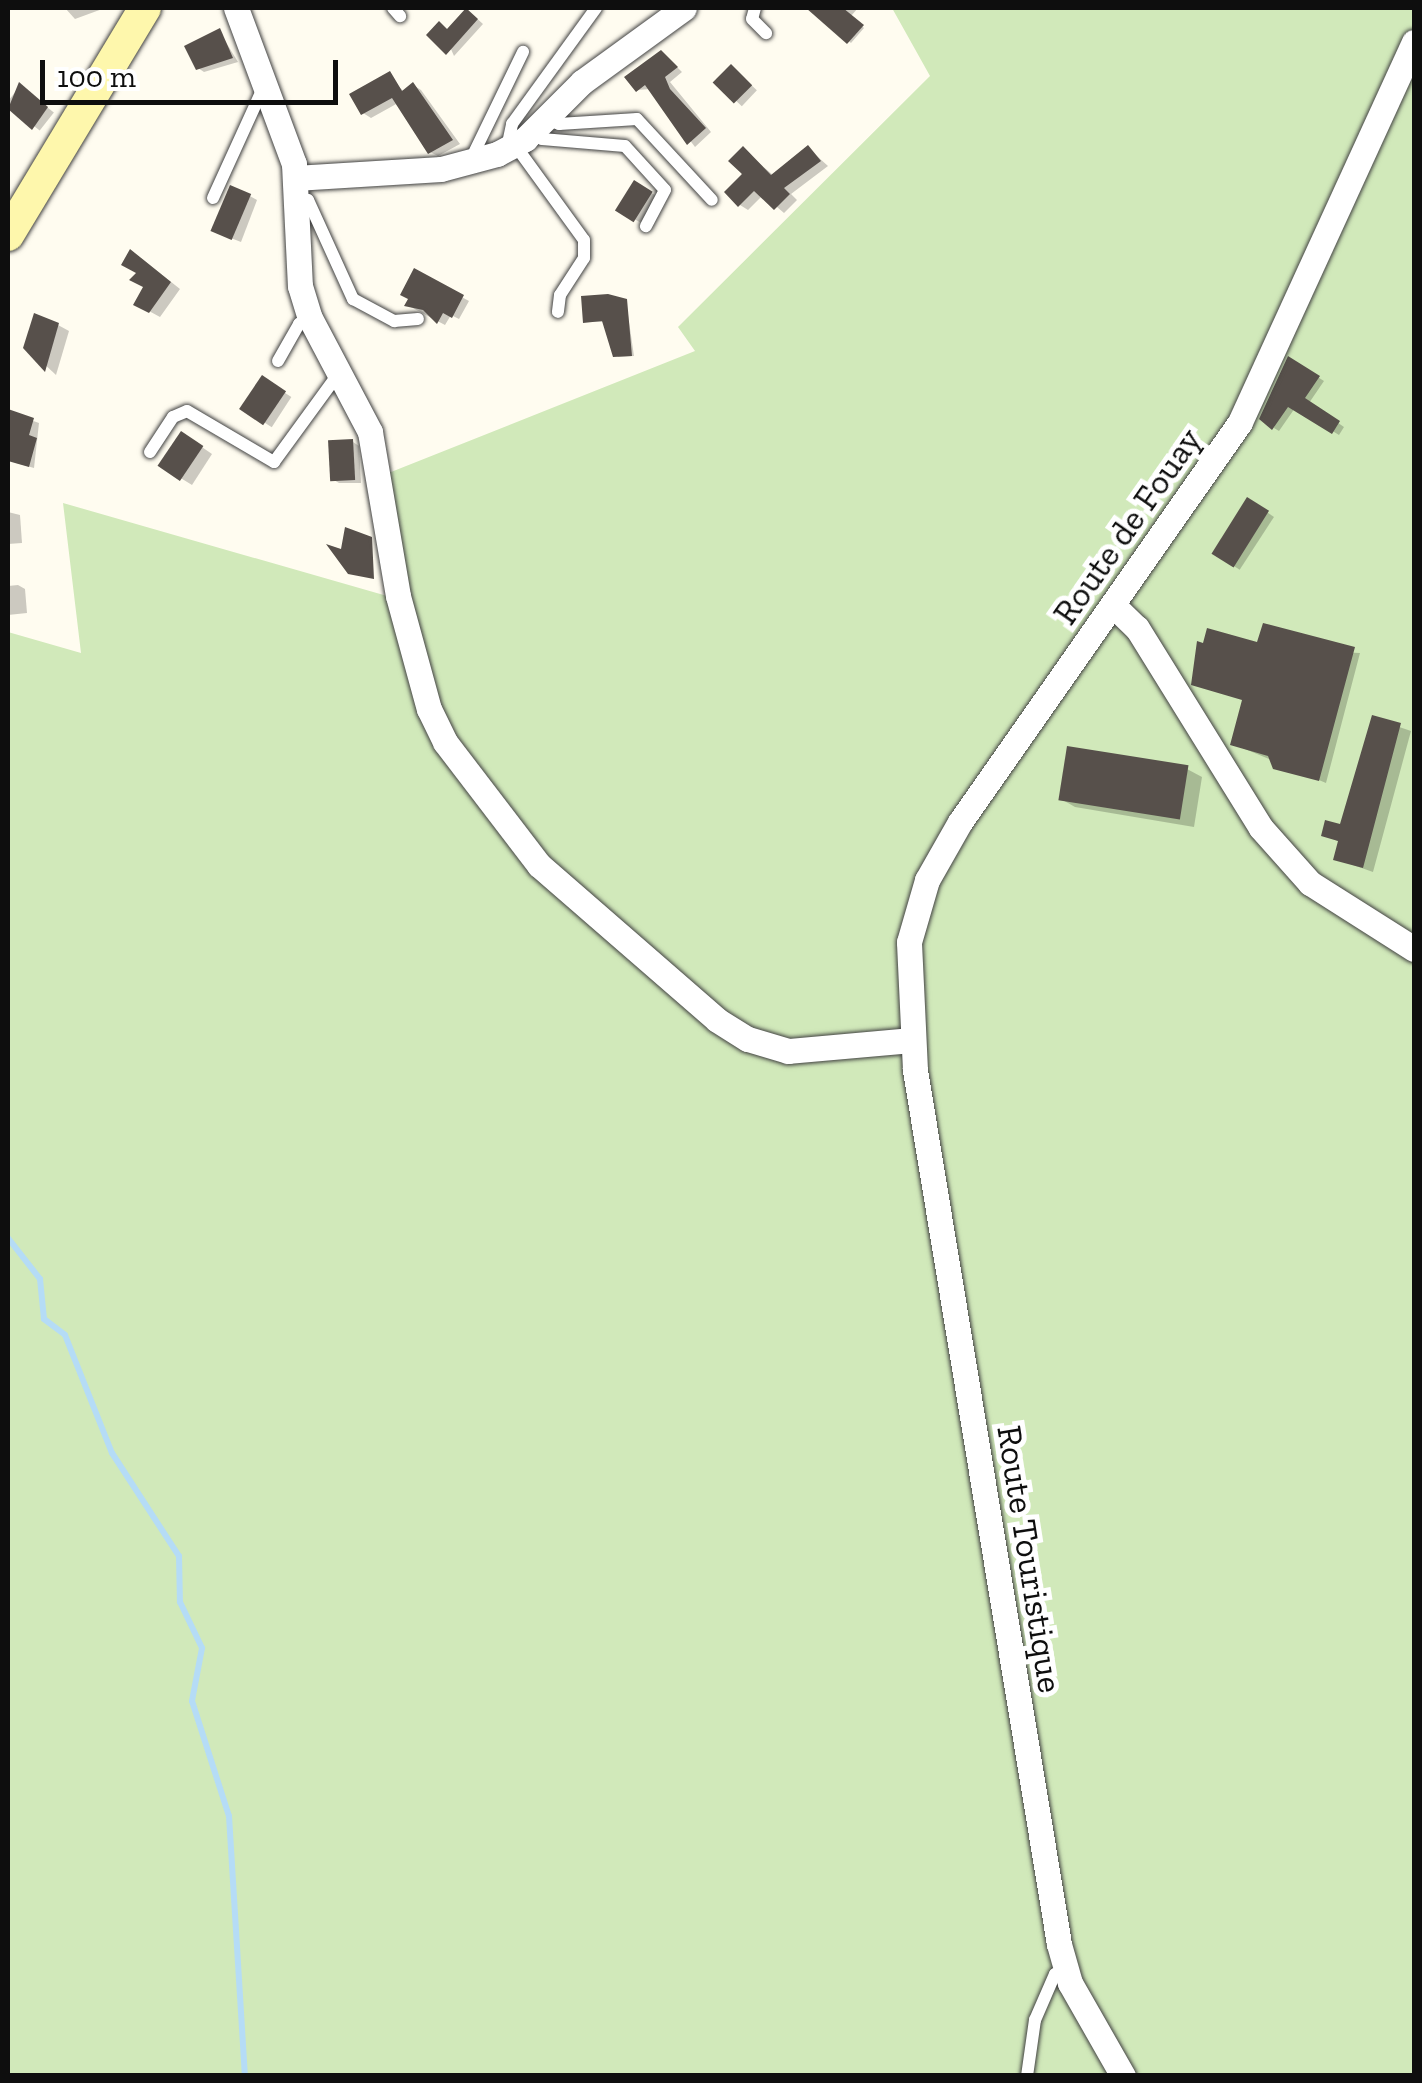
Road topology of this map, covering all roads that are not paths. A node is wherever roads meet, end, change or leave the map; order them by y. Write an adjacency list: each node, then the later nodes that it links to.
1 (145, 8): 16 (main road)
2 (236, 8): 9 (street)
3 (596, 8): 10 (lane)
4 (684, 8): 10 (street)
5 (755, 8): 6 (lane)
6 (766, 33)
7 (1414, 42): 23 (street, Route de Fouay)
8 (523, 52): 11 (lane)
9 (267, 85): 12 (street); 13 (lane)
10 (525, 136): 11 (street); 14 (lane); 15 (lane); 17 (lane)
11 (468, 164): 12 (street)
12 (295, 188): 18 (street); 19 (lane)
13 (213, 198)
14 (712, 200)
15 (646, 226)
16 (8, 235)
17 (558, 312)
18 (310, 318): 20 (lane); 21 (street)
19 (418, 319)
20 (278, 361)
21 (341, 372): 22 (lane); 25 (street)
22 (150, 452)
23 (1116, 608): 24 (street); 25 (street, Route de Fouay)
24 (1414, 949)
25 (911, 1040): 26 (street, Route Touristique)
26 (1065, 1969): 27 (lane); 28 (street, Route Touristique)
27 (1027, 2076)
28 (1123, 2076)

